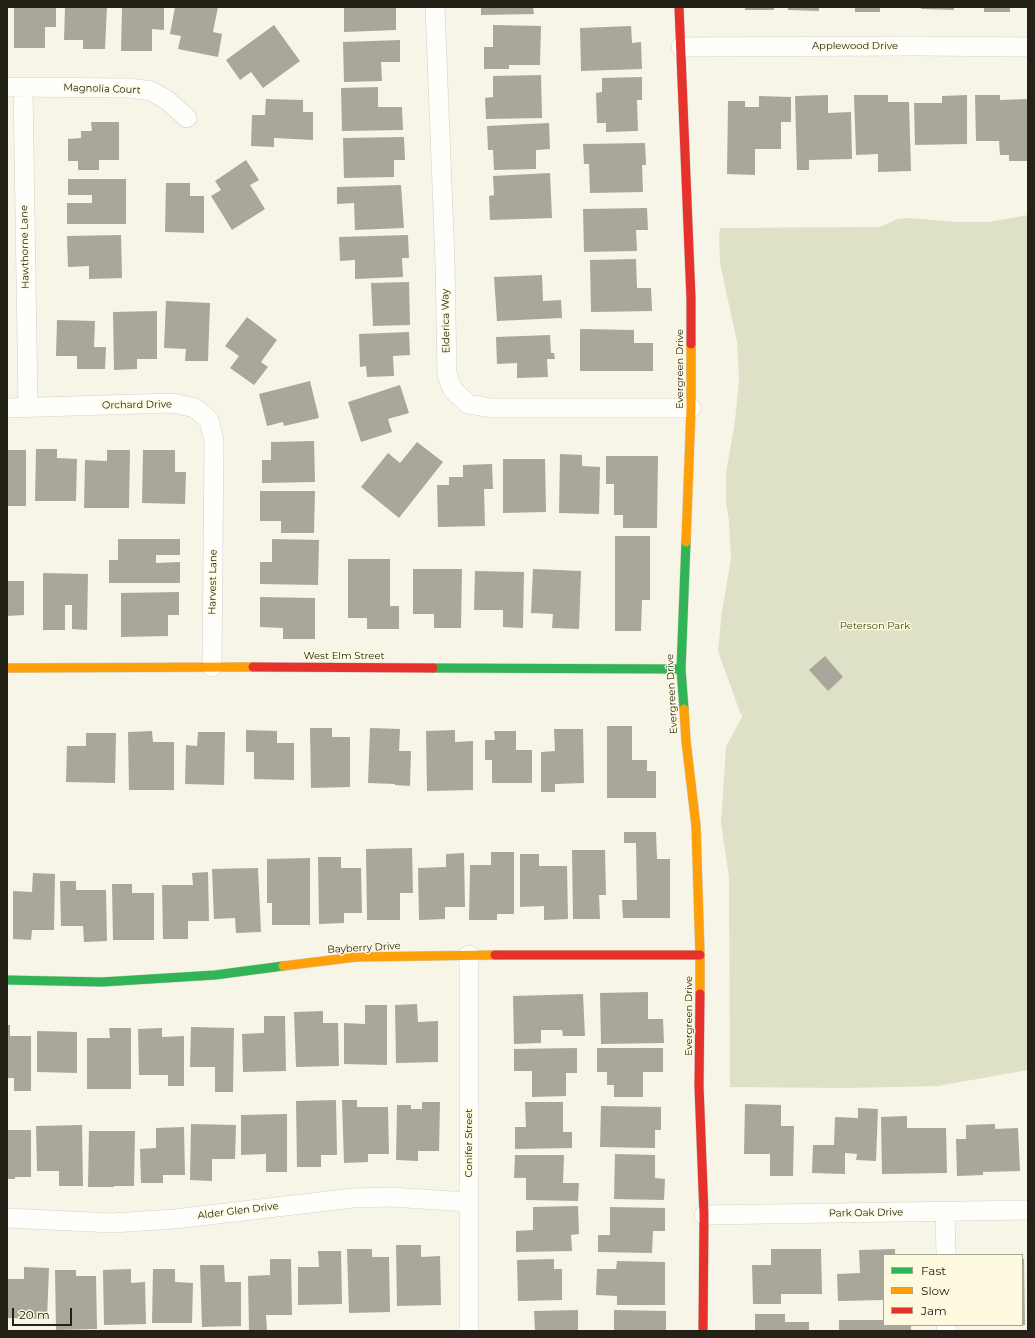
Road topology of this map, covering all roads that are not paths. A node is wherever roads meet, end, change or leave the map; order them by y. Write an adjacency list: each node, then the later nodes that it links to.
1 (435, 7): 9 (street, Elderica Way)
2 (679, 7): 3 (street, Evergreen Drive)
3 (681, 47): 4 (street, Applewood Drive); 9 (street, Evergreen Drive)
4 (1028, 47)
5 (15, 87): 6 (street, Magnolia Court); 7 (street, Hawthorne Lane)
6 (187, 118)
7 (28, 407): 8 (street, Orchard Drive); 10 (street, Orchard Drive)
8 (7, 408)
9 (691, 408): 13 (street, Evergreen Drive)
10 (214, 497): 11 (street, Harvest Lane)
11 (212, 667): 12 (street, West Elm Street); 13 (street, West Elm Street)
12 (7, 668)
13 (680, 669): 15 (street, Evergreen Drive)
14 (469, 955): 15 (street, Bayberry Drive); 16 (street, Bayberry Drive); 17 (street, Conifer Street)
15 (700, 955): 20 (street, Evergreen Drive)
16 (7, 980)
17 (468, 1202): 21 (street, Alder Glen Drive); 23 (street, Conifer Street)
18 (1028, 1210): 19 (street, Park Oak Drive)
19 (945, 1212): 20 (street, Park Oak Drive); 22 (street)
20 (704, 1215): 24 (street, Evergreen Drive)
21 (7, 1218)
22 (946, 1254)
23 (469, 1331)
24 (703, 1331)

